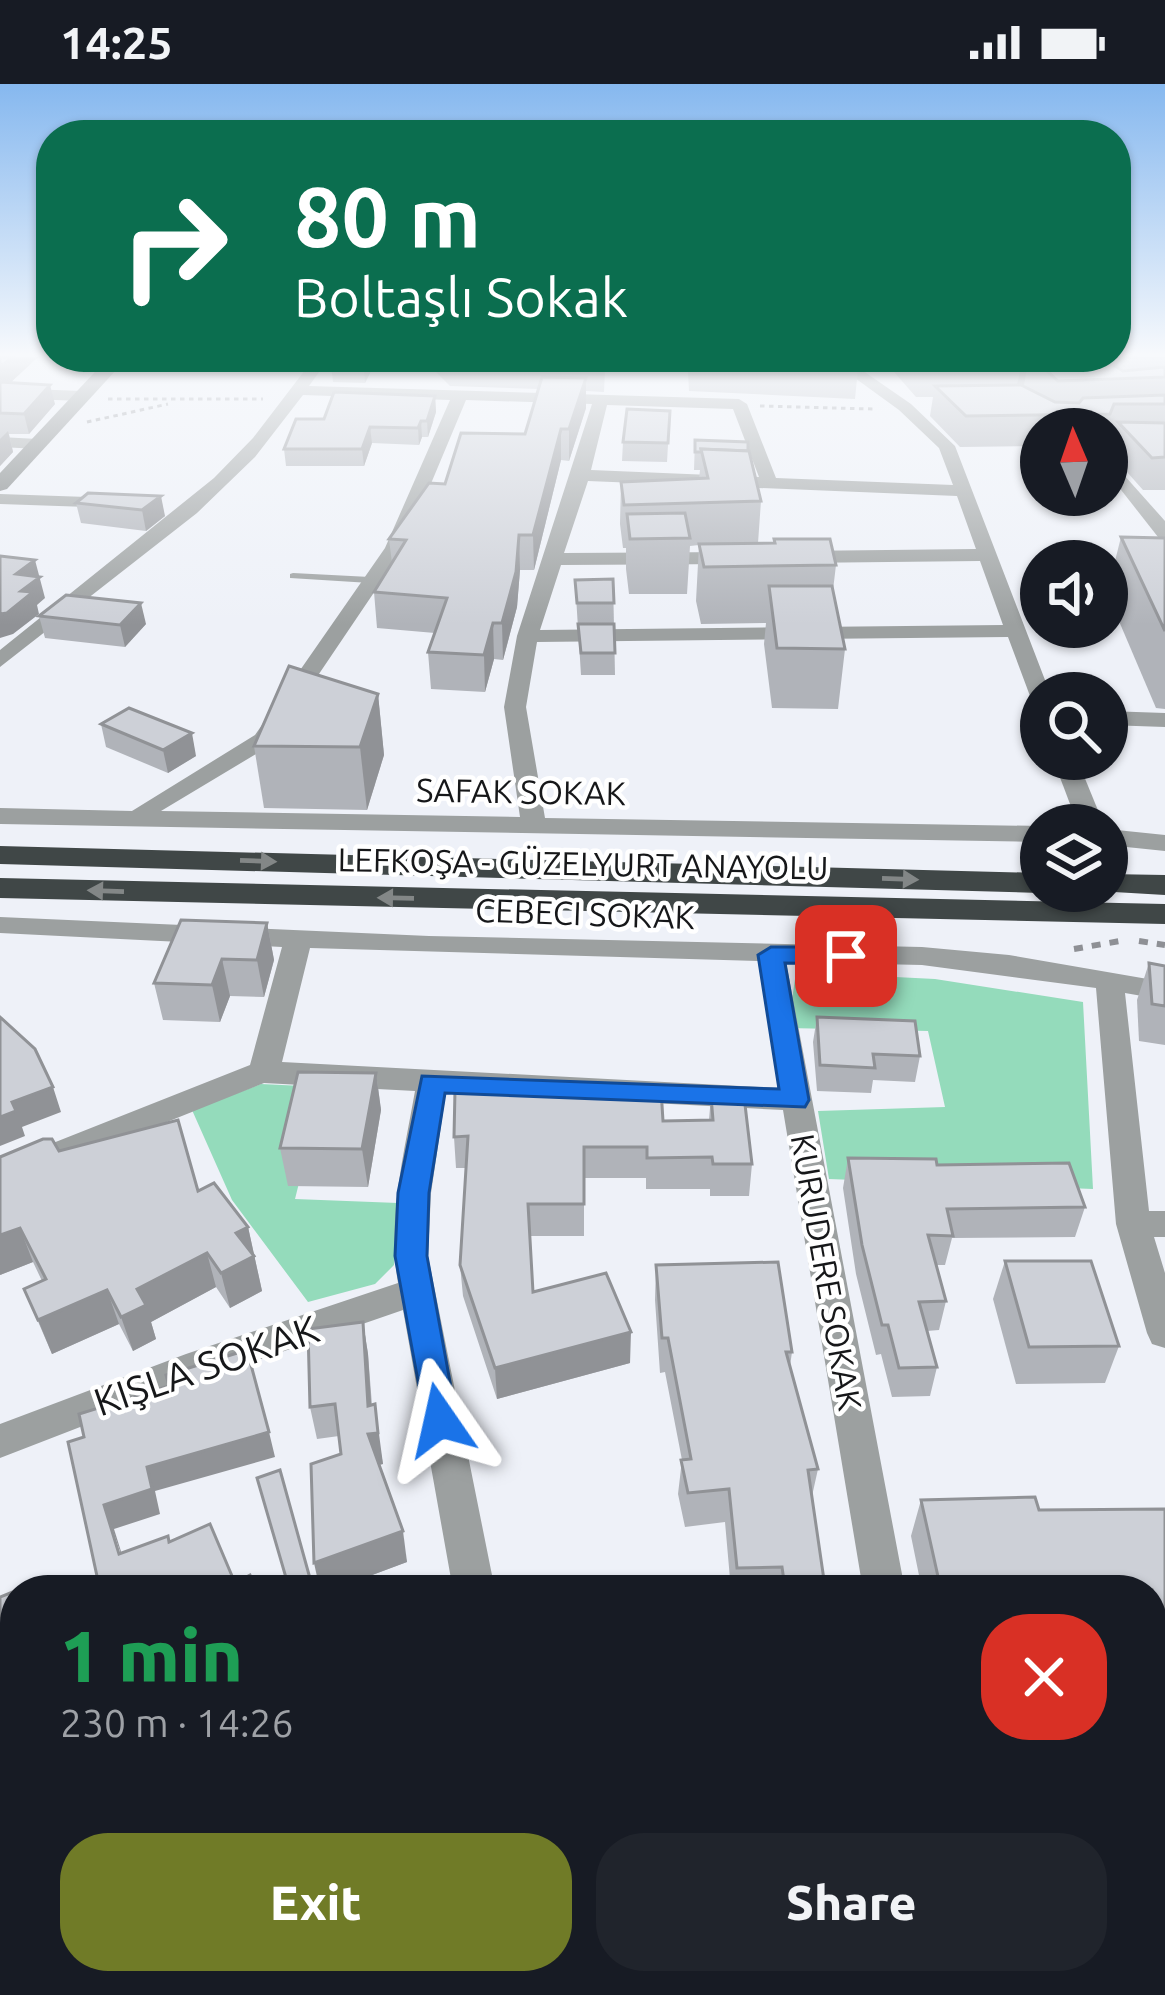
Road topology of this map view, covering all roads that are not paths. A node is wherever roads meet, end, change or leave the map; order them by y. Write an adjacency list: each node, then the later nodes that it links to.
1 (36, 446): 8 (street)
2 (255, 446): 13 (street)
3 (438, 446): 20 (street)
4 (589, 446): 7 (street)
5 (755, 446): 9 (street)
6 (947, 446): 11 (street)
7 (581, 475): 9 (street); 18 (street)
8 (0, 484)
9 (770, 484): 11 (street)
10 (1128, 487): 14 (street)
11 (966, 491): 15 (street)
12 (0, 499): 13 (street)
13 (194, 507): 23 (street)
14 (1165, 532)
15 (988, 555): 17 (street); 21 (street)
16 (759, 557): 18 (street)
17 (782, 557)
18 (553, 560): 22 (street)
19 (293, 576): 20 (lane)
20 (370, 580): 28 (street)
21 (1016, 631): 22 (street); 24 (street)
22 (527, 636): 29 (street)
23 (0, 661)
24 (1031, 672)
25 (1128, 719): 26 (street)
26 (1165, 720)
27 (0, 816): 28 (street, SAFAK SOKAK)
28 (137, 820): 29 (street, SAFAK SOKAK)
29 (532, 823): 30 (street, SAFAK SOKAK)
30 (1020, 834)
31 (1128, 839): 32 (street)
32 (1165, 843)
33 (0, 855): 34 (highway, LEFKOŞA - GÜZELYURT ANAYOLU, one-way to 34)
34 (1020, 882)
35 (1128, 884): 36 (highway)
36 (1165, 885)
37 (0, 888): 38 (highway, LEFKOŞA - GÜZELYURT ANAYOLU, one-way to 37)
38 (1165, 914)
39 (3, 928): 40 (street, CEBECI SOKAK)
40 (298, 939): 41 (street, CEBECI SOKAK); 44 (street)
41 (771, 955): 42 (street, CEBECI SOKAK); 46 (street, KURUDERE SOKAK)
42 (1110, 983): 43 (street, CEBECI SOKAK); 48 (street)
43 (1165, 991)
44 (264, 1072): 45 (street); 47 (street)
45 (432, 1083): 46 (street); 49 (street)
46 (795, 1100): 53 (street, KURUDERE SOKAK)
47 (0, 1177)
48 (1149, 1224): 50 (street)
49 (414, 1292): 51 (street); 52 (street)
50 (1165, 1333)
51 (0, 1441)
52 (471, 1575)
53 (881, 1575)

